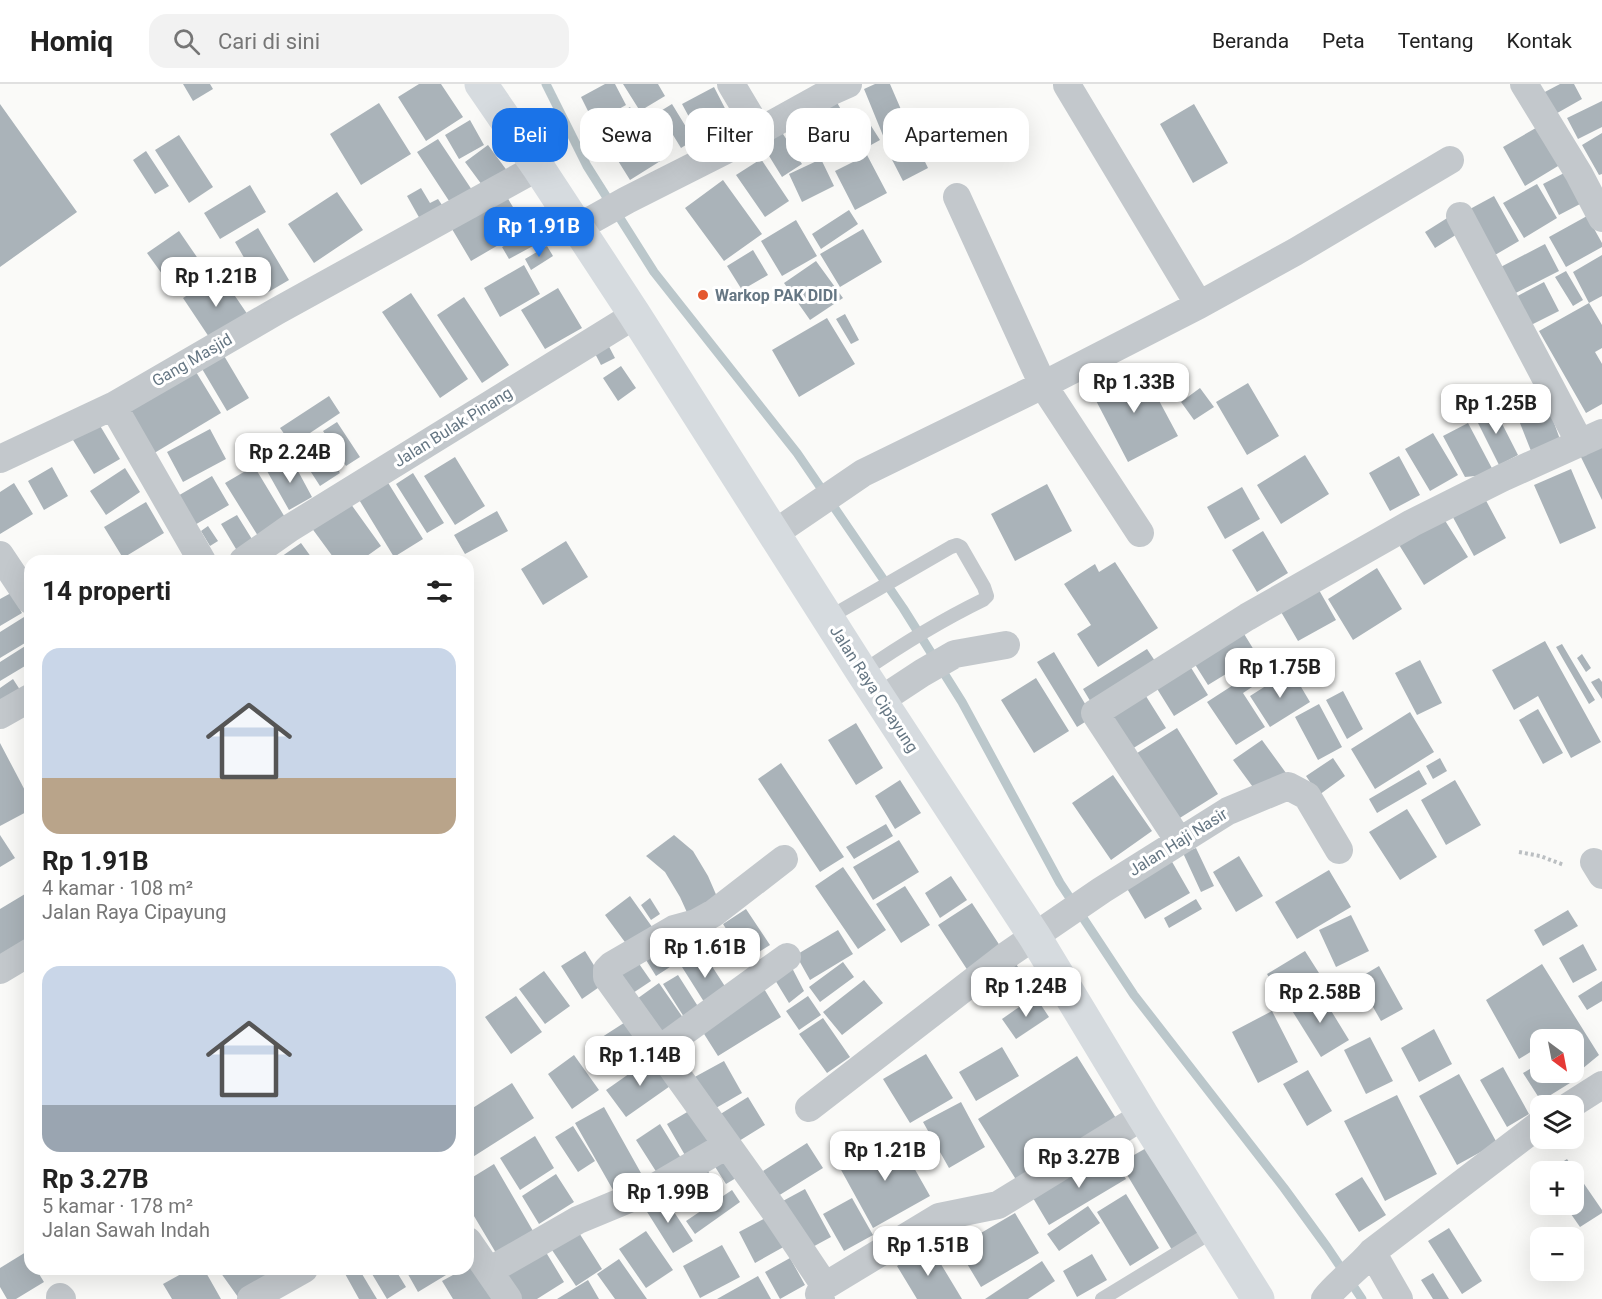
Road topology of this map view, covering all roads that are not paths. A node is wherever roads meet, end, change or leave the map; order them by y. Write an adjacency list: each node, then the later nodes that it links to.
1 (481, 84): 10 (main road, Jalan Raya Cipayung)
2 (731, 84): 6 (street)
3 (848, 84): 7 (street)
4 (1524, 84): 13 (street)
5 (1067, 85): 15 (street)
6 (745, 108)
7 (774, 123)
8 (1450, 160): 15 (street)
9 (702, 162): 14 (street)
10 (538, 167): 14 (main road, Jalan Raya Cipayung); 18 (street, Gang Masjid)
11 (957, 197): 17 (street)
12 (1460, 216): 19 (street)
13 (1602, 218)
14 (583, 225): 16 (main road, Jalan Raya Cipayung)
15 (1199, 305): 17 (street)
16 (635, 315): 21 (main road, Jalan Raya Cipayung); 25 (street, Jalan Bulak Pinang)
17 (1043, 385): 21 (street); 22 (street)
18 (113, 406): 20 (street, Gang Masjid); 24 (street)
19 (1591, 438): 33 (street)
20 (0, 459)
21 (775, 533): 27 (main road, Jalan Raya Cipayung)
22 (1140, 533)
23 (0, 555): 26 (street)
24 (199, 555)
25 (252, 555)
26 (24, 591)
27 (828, 618): 29 (main road, Jalan Raya Cipayung); 29 (lane)
28 (1006, 645): 30 (street)
29 (862, 672): 30 (main road, Jalan Raya Cipayung)
30 (881, 700): 36 (main road, Jalan Raya Cipayung)
31 (24, 701): 32 (street)
32 (0, 715)
33 (1179, 841): 34 (street, Jalan Haji Nasir); 36 (street, Jalan Haji Nasir)
34 (1339, 850)
35 (784, 859): 40 (street)
36 (1047, 928): 43 (street, Jalan Haji Nasir); 44 (main road, Jalan Raya Cipayung)
37 (24, 956): 39 (street)
38 (787, 957): 40 (street)
39 (0, 970)
40 (660, 1049): 46 (street)
41 (1602, 1085): 42 (street)
42 (1584, 1096)
43 (809, 1108)
44 (1143, 1116): 47 (main road, Jalan Raya Cipayung); 52 (street)
45 (1530, 1132): 49 (street)
46 (727, 1144): 50 (street); 52 (street)
47 (1215, 1230): 56 (lane); 57 (main road, Jalan Raya Cipayung)
48 (474, 1250): 50 (street)
49 (1368, 1257): 53 (street); 58 (street)
50 (489, 1271): 55 (street)
51 (293, 1275): 54 (street)
52 (823, 1293)
53 (1330, 1293)
54 (251, 1299)
55 (508, 1299)
56 (1102, 1299)
57 (1258, 1299)
58 (1399, 1299)

